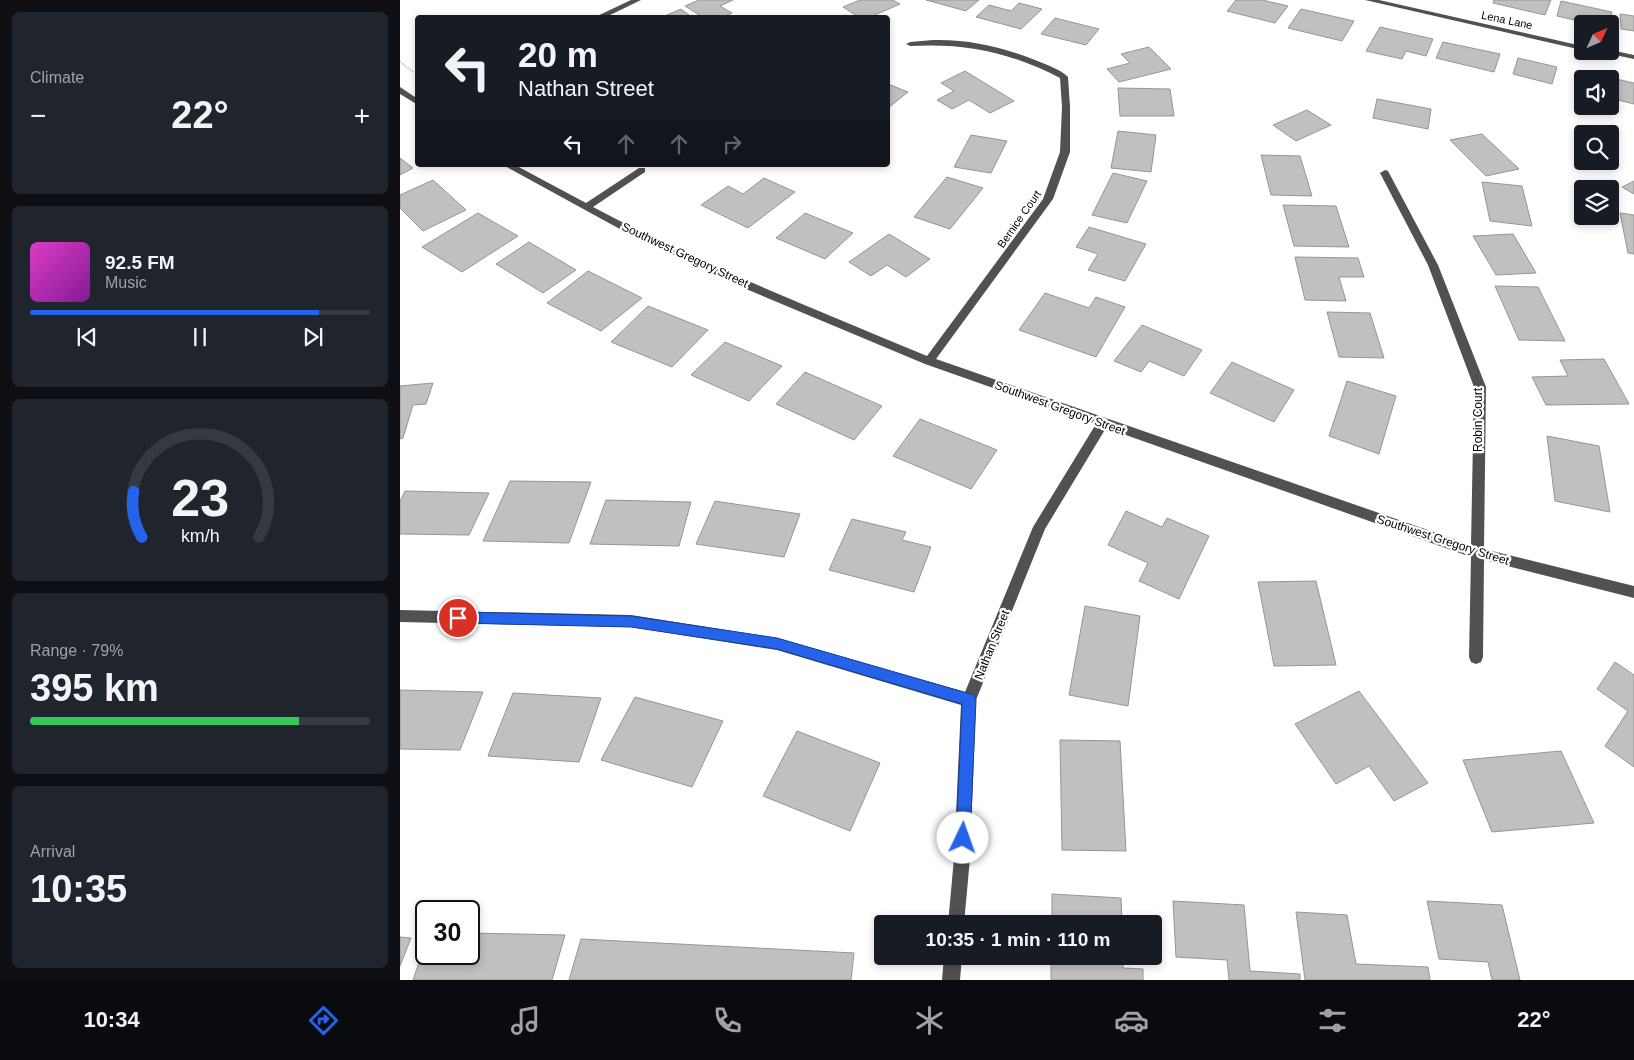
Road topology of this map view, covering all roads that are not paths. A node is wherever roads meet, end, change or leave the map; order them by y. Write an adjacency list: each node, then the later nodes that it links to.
1 (637, 0): 3 (street)
2 (1369, 0): 5 (street, Lena Lane)
3 (604, 15)
4 (910, 44): 16 (street, Bernice Court)
5 (1574, 46)
6 (1619, 54): 7 (street)
7 (1634, 57)
8 (400, 90): 9 (street)
9 (415, 98)
10 (415, 99): 11 (street)
11 (400, 104)
12 (512, 167): 15 (street, Southwest Gregory Street)
13 (642, 170): 15 (street)
14 (1385, 173): 18 (street, Robin Court)
15 (586, 207): 16 (street, Southwest Gregory Street)
16 (929, 361): 17 (street, Southwest Gregory Street)
17 (1103, 423): 18 (street, Southwest Gregory Street); 22 (street, Nathan Street)
18 (1477, 553): 19 (street, Southwest Gregory Street); 21 (street, Robin Court)
19 (1634, 592)
20 (400, 616): 22 (street)
21 (1476, 657)
22 (969, 700): 23 (street, Nathan Street)
23 (957, 915)
24 (952, 965): 25 (street)
25 (951, 980)

